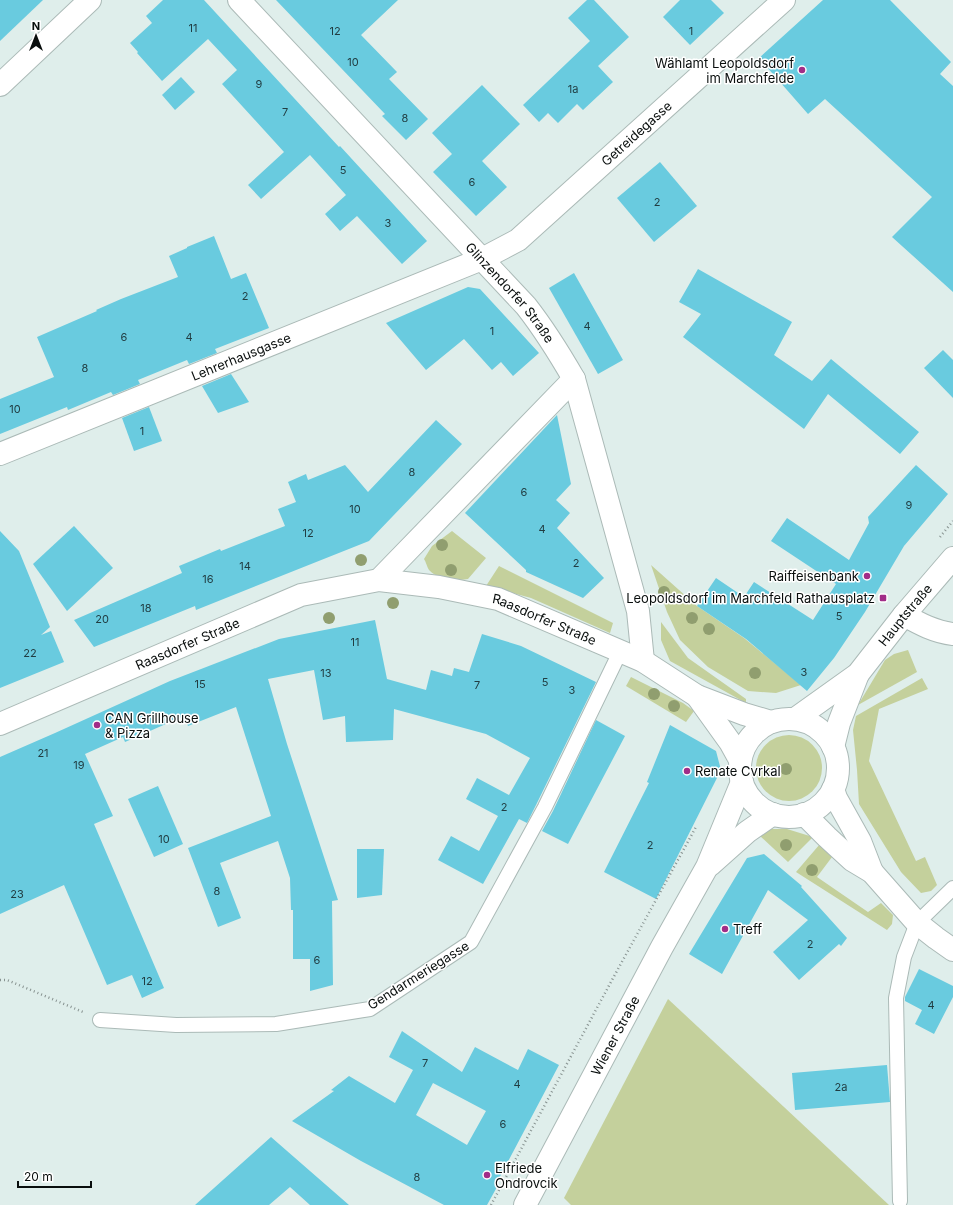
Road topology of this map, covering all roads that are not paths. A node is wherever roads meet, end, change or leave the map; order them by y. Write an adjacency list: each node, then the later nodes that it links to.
1 (90, 0): 4 (main road)
2 (239, 0): 5 (main road, Glinzendorfer Straße)
3 (770, 5): 5 (main road, Getreidegasse)
4 (0, 85)
5 (482, 259): 6 (main road, Glinzendorfer Straße); 7 (main road, Lehrerhausgasse)
6 (574, 379): 9 (main road); 13 (main road, Glinzendorfer Straße)
7 (0, 454)
8 (953, 558): 10 (main road, Hauptstraße)
9 (380, 580): 12 (main road, Raasdorfer Straße); 18 (main road, Raasdorfer Straße)
10 (904, 615): 11 (main road); 14 (main road, Hauptstraße)
11 (953, 634)
12 (620, 652): 13 (main road, Raasdorfer Straße); 30 (lane, Gendarmeriegasse)
13 (642, 660): 15 (main road, Raasdorfer Straße)
14 (858, 674): 16 (main road, Hauptstraße); 19 (main road, Hauptstraße)
15 (697, 696): 17 (main road, Raasdorfer Straße); 20 (main road, Raasdorfer Straße)
16 (795, 719): 17 (main road); 19 (main road)
17 (770, 722): 20 (main road)
18 (0, 724)
19 (833, 747): 22 (main road)
20 (740, 760): 21 (main road)
21 (742, 782): 23 (main road); 25 (main road, Wiener Straße)
22 (833, 789): 24 (main road); 26 (main road)
23 (773, 814): 24 (main road); 25 (main road, Wiener Straße)
24 (804, 814): 26 (main road)
25 (707, 867): 32 (main road, Wiener Straße)
26 (872, 872): 28 (main road)
27 (953, 888): 28 (lane)
28 (917, 923): 29 (main road); 31 (lane)
29 (953, 950)
30 (100, 1020)
31 (900, 1201)
32 (525, 1205)

